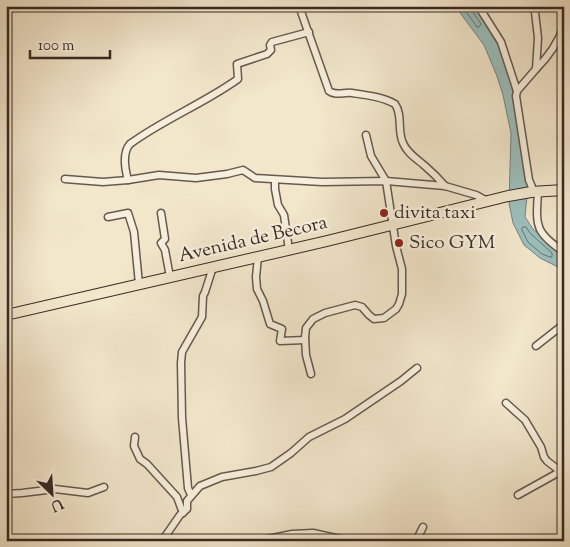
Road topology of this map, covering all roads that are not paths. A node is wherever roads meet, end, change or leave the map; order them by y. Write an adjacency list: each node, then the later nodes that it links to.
1 (299, 6): 5 (street)
2 (478, 6): 7 (street)
3 (536, 6): 6 (street)
4 (564, 26): 6 (street)
5 (309, 32): 10 (street); 13 (street)
6 (536, 69): 7 (street)
7 (517, 91): 15 (street)
8 (366, 134): 12 (street)
9 (65, 180): 10 (street)
10 (128, 180): 11 (street)
11 (275, 180): 12 (street); 20 (street)
12 (386, 181): 13 (street); 19 (street)
13 (445, 186): 16 (street)
14 (564, 190): 15 (main road)
15 (534, 192): 16 (main road, Avenida de Becora); 21 (street)
16 (487, 202): 19 (main road, Avenida de Becora)
17 (161, 213): 24 (street)
18 (108, 216): 25 (street)
19 (392, 224): 20 (main road, Avenida de Becora); 28 (street)
20 (289, 250): 22 (main road, Avenida de Becora)
21 (564, 252)
22 (258, 257): 23 (main road, Avenida de Becora); 28 (street)
23 (213, 267): 24 (main road, Avenida de Becora); 37 (street)
24 (170, 277): 25 (main road, Avenida de Becora)
25 (140, 284): 26 (main road, Avenida de Becora)
26 (6, 315)
27 (564, 324): 29 (street)
28 (305, 340): 31 (street)
29 (536, 346)
30 (417, 368): 37 (street)
31 (311, 374)
32 (506, 403): 34 (street)
33 (135, 436): 39 (street)
34 (562, 470): 38 (street)
35 (104, 487): 36 (street)
36 (6, 494)
37 (192, 495): 39 (street)
38 (518, 495)
39 (183, 513): 41 (street)
40 (423, 527): 44 (street)
41 (162, 541)
42 (258, 541): 43 (street)
43 (349, 541)
44 (416, 541)

